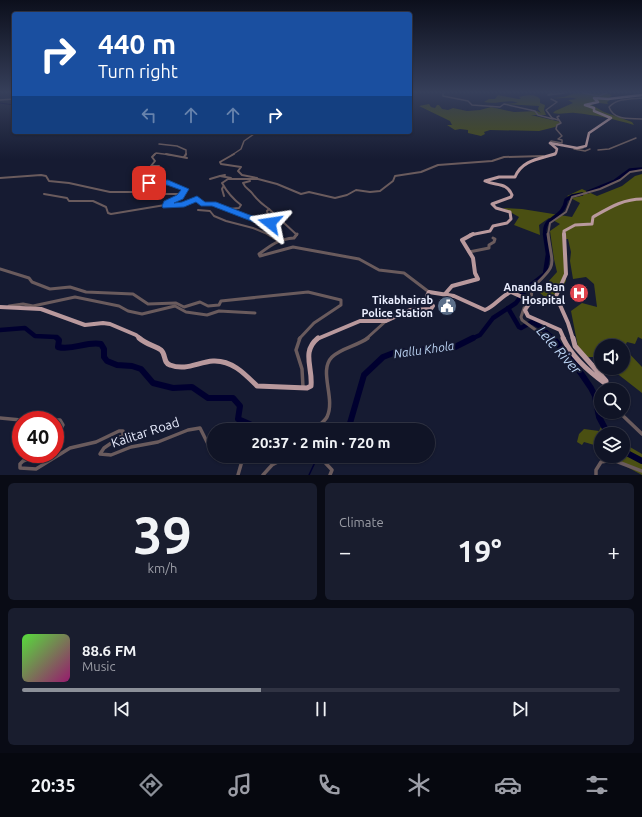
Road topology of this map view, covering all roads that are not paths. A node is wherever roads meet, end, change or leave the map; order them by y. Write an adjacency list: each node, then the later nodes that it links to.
1 (538, 115): 6 (street)
2 (550, 115): 6 (street)
3 (606, 115): 13 (main road)
4 (617, 115): 7 (street)
5 (559, 116): 8 (street)
6 (552, 118): 8 (street)
7 (642, 119)
8 (560, 120): 11 (street)
9 (254, 134): 23 (street)
10 (636, 138): 15 (street)
11 (550, 143): 13 (main road); 16 (main road)
12 (159, 144): 27 (street)
13 (583, 148): 14 (street)
14 (590, 149)
15 (598, 150)
16 (543, 156): 23 (street); 35 (main road)
17 (642, 170): 39 (street)
18 (225, 175): 19 (street)
19 (220, 176): 21 (street); 22 (street)
20 (0, 178): 27 (street)
21 (210, 179)
22 (233, 179): 23 (street); 24 (street)
23 (258, 180): 31 (street)
24 (223, 187): 26 (street); 30 (street)
25 (44, 194): 29 (street)
26 (224, 196)
27 (180, 197): 29 (street)
28 (642, 199): 48 (main road)
29 (165, 205): 30 (street)
30 (226, 209): 31 (street)
31 (269, 209): 34 (street)
32 (198, 210): 34 (street)
33 (493, 238): 35 (street)
34 (279, 241): 37 (street)
35 (468, 252): 38 (main road)
36 (0, 269): 40 (street)
37 (429, 292): 38 (main road); 45 (main road)
38 (446, 294): 39 (main road)
39 (531, 301): 42 (main road)
40 (184, 306): 43 (street); 49 (street)
41 (2, 307): 43 (street); 49 (main road)
42 (528, 307): 46 (street); 47 (main road)
43 (186, 312): 44 (street)
44 (255, 313)
45 (386, 321): 49 (main road); 53 (street)
46 (550, 341)
47 (605, 383)
48 (606, 383)
49 (303, 388)
50 (0, 418): 51 (street)
51 (12, 419)
52 (626, 419): 54 (street)
53 (321, 423)
54 (642, 434)
55 (207, 441): 56 (street, Kalitar Road)
56 (64, 452)
57 (21, 463): 58 (street, Kalitar Road)
58 (46, 463)
59 (241, 463): 63 (street)
60 (276, 463): 64 (street)
61 (326, 463): 65 (street)
62 (642, 471): 66 (street)
63 (238, 475)
64 (263, 475)
65 (330, 475)
66 (596, 475)

